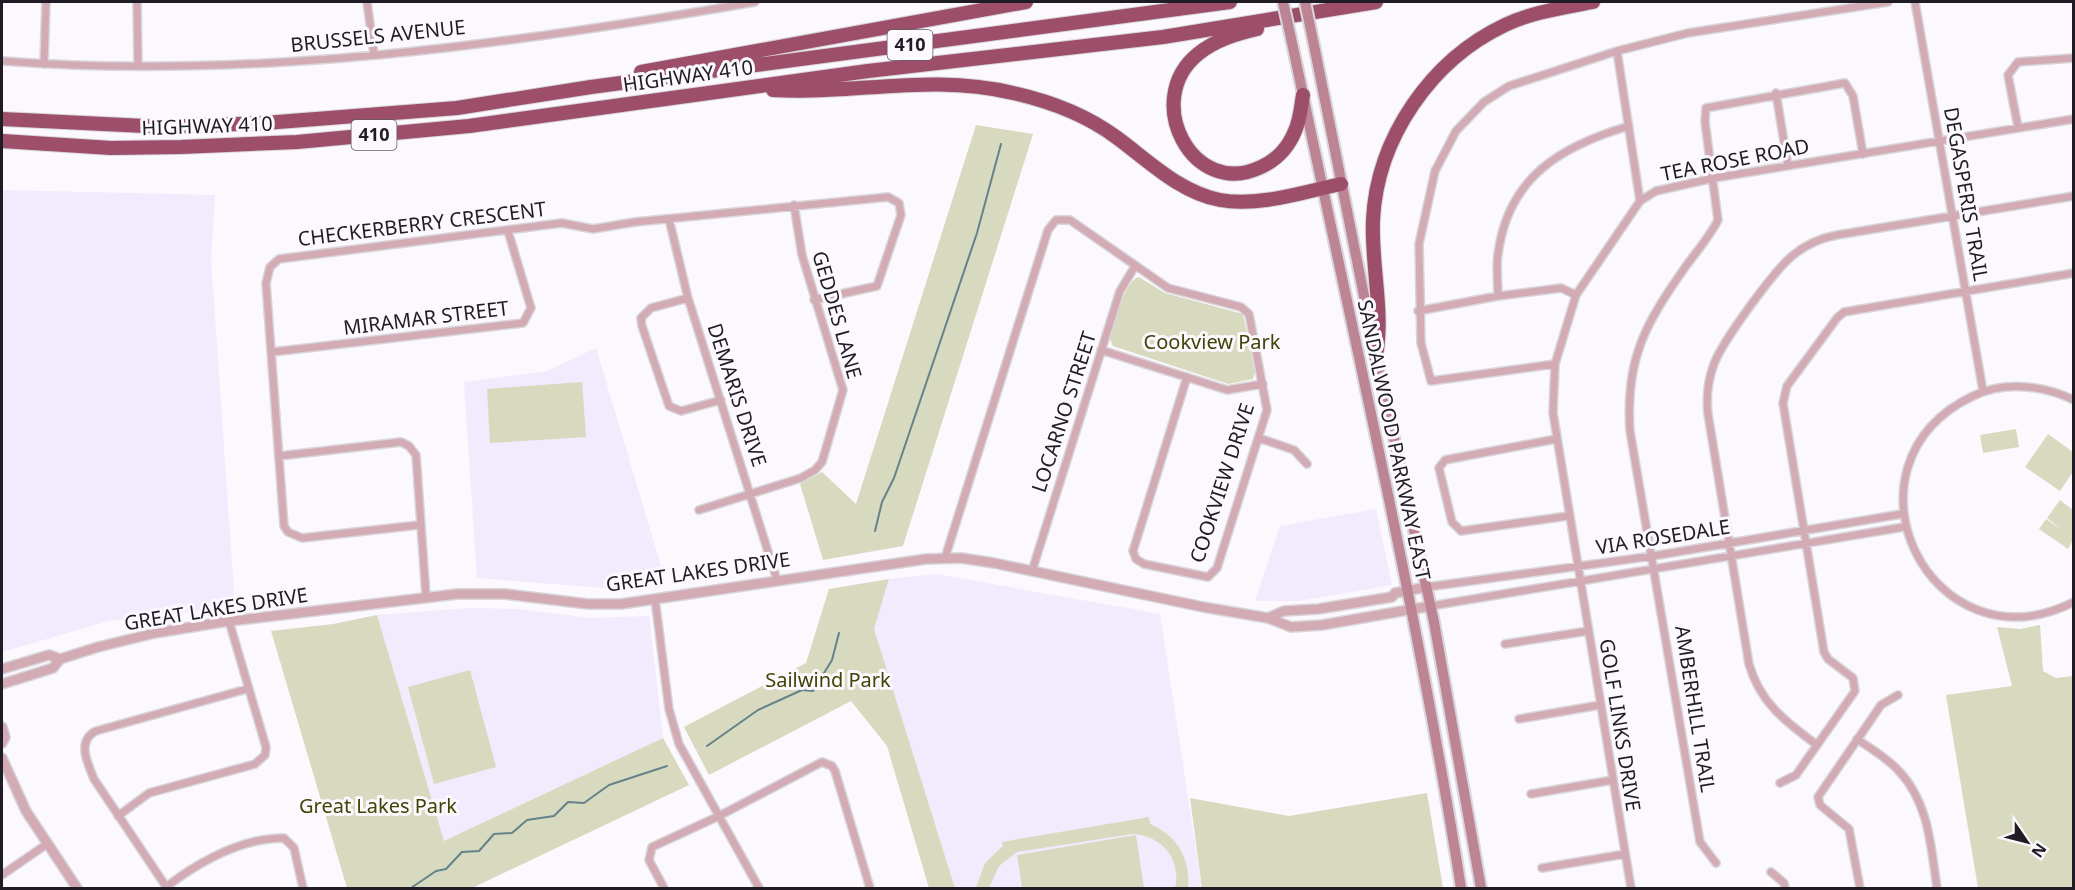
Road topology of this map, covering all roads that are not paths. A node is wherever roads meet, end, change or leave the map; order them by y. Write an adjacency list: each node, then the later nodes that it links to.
1 (46, 2): 18 (street)
2 (137, 2): 19 (street)
3 (367, 2): 15 (street)
4 (755, 2): 15 (street, BRUSSELS AVENUE)
5 (1026, 2): 20 (highway)
6 (1230, 2): 20 (highway, HIGHWAY 410 / 410)
7 (1283, 2): 23 (main road, SANDALWOOD PARKWAY EAST, bridge)
8 (1305, 2): 33 (main road, SANDALWOOD PARKWAY EAST, bridge)
9 (1376, 2): 13 (highway, HIGHWAY 410 / 410)
10 (1593, 2): 51 (highway)
11 (1888, 2): 14 (street)
12 (1915, 2): 29 (street, DEGASPERIS TRAIL)
13 (1348, 5): 21 (highway, HIGHWAY 410 / 410); 23 (highway)
14 (1617, 51): 26 (street); 48 (street)
15 (374, 54): 19 (street, BRUSSELS AVENUE)
16 (2073, 58): 27 (street)
17 (2, 61): 18 (street, BRUSSELS AVENUE)
18 (44, 64): 19 (street, BRUSSELS AVENUE)
19 (138, 65)
20 (591, 87): 24 (highway, HIGHWAY 410 / 410)
21 (744, 88): 28 (highway, HIGHWAY 410 / 410); 34 (highway)
22 (1776, 93): 30 (street); 31 (street); 32 (street, AMBERHILL TRAIL)
23 (1303, 95): 34 (main road, SANDALWOOD PARKWAY EAST)
24 (2, 119)
25 (2073, 119): 27 (street, TEA ROSE ROAD)
26 (1629, 126): 36 (street); 45 (street)
27 (2018, 128): 29 (street, TEA ROSE ROAD)
28 (2, 141)
29 (1940, 141): 30 (street, TEA ROSE ROAD); 38 (street, DEGASPERIS TRAIL)
30 (1863, 154): 31 (street, TEA ROSE ROAD)
31 (1788, 166): 32 (street, TEA ROSE ROAD)
32 (1714, 178): 36 (street, TEA ROSE ROAD); 71 (street, AMBERHILL TRAIL)
33 (1341, 184): 34 (highway); 51 (main road, SANDALWOOD PARKWAY EAST)
34 (1323, 188): 80 (main road, SANDALWOOD PARKWAY EAST)
35 (2073, 196): 38 (street)
36 (1640, 201): 44 (street, TEA ROSE ROAD)
37 (794, 205): 39 (street, CHECKERBERRY CRESCENT); 47 (street, GEDDES LANE); 47 (street, CHECKERBERRY CRESCENT)
38 (1954, 216): 43 (street, DEGASPERIS TRAIL); 69 (street)
39 (669, 219): 40 (street, CHECKERBERRY CRESCENT); 46 (street, DEMARIS DRIVE)
40 (508, 231): 50 (street, CHECKERBERRY CRESCENT); 50 (street, MIRAMAR STREET)
41 (1135, 266): 49 (street, LOCARNO STREET); 54 (street, COOKVIEW DRIVE); 73 (street, COOKVIEW DRIVE)
42 (2073, 273): 43 (street)
43 (1966, 291): 55 (street, DEGASPERIS TRAIL); 68 (street)
44 (1576, 295): 45 (street); 52 (street, TEA ROSE ROAD)
45 (1498, 296): 48 (street)
46 (688, 298): 56 (street, DEMARIS DRIVE); 56 (street)
47 (814, 300): 62 (street, GEDDES LANE)
48 (1418, 310): 52 (street)
49 (1101, 350): 53 (street); 76 (street, LOCARNO STREET)
50 (272, 352): 60 (street, CHECKERBERRY CRESCENT)
51 (1376, 356): 79 (main road, SANDALWOOD PARKWAY EAST)
52 (1555, 364): 59 (street, TEA ROSE ROAD)
53 (1187, 377): 54 (street); 58 (street, COOKVIEW DRIVE)
54 (1263, 384): 58 (street, COOKVIEW DRIVE)
55 (1983, 391): 57 (street); 64 (street)
56 (721, 400): 62 (street, DEMARIS DRIVE)
57 (2073, 400)
58 (1258, 438): 61 (street)
59 (1556, 439): 65 (street, TEA ROSE ROAD); 65 (street)
60 (279, 456): 66 (street, CHECKERBERRY CRESCENT); 66 (street)
61 (1307, 464)
62 (751, 492): 63 (street, GEDDES LANE); 77 (street, DEMARIS DRIVE)
63 (699, 510)
64 (1902, 514): 67 (street); 68 (street, VIA ROSEDALE)
65 (1568, 516): 74 (street, TEA ROSE ROAD)
66 (419, 525): 81 (street)
67 (1904, 527): 70 (street, VIA ROSEDALE); 83 (street)
68 (1803, 532): 69 (street, VIA ROSEDALE); 70 (street)
69 (1729, 543): 71 (street, VIA ROSEDALE); 72 (street)
70 (1805, 543): 72 (street, VIA ROSEDALE); 100 (street)
71 (1653, 556): 74 (street, VIA ROSEDALE); 75 (street, AMBERHILL TRAIL)
72 (1731, 556): 75 (street, VIA ROSEDALE); 100 (street)
73 (945, 558): 76 (street, GREAT LAKES DRIVE); 77 (street, GREAT LAKES DRIVE)
74 (1578, 566): 78 (street, GOLF LINKS DRIVE); 79 (street, VIA ROSEDALE)
75 (1655, 568): 78 (street, VIA ROSEDALE); 109 (street, AMBERHILL TRAIL)
76 (1032, 571): 86 (street, GREAT LAKES DRIVE)
77 (777, 580): 82 (street, GREAT LAKES DRIVE)
78 (1580, 581): 84 (street, VIA ROSEDALE); 88 (street, GOLF LINKS DRIVE)
79 (1427, 586): 80 (street, GREAT LAKES DRIVE); 84 (main road, SANDALWOOD PARKWAY EAST)
80 (1409, 590): 85 (main road, SANDALWOOD PARKWAY EAST); 86 (street, GREAT LAKES DRIVE)
81 (426, 596): 82 (street, GREAT LAKES DRIVE); 87 (street, GREAT LAKES DRIVE)
82 (655, 599): 106 (street)
83 (2073, 602)
84 (1431, 606): 85 (street, GREAT LAKES DRIVE); 120 (main road, SANDALWOOD PARKWAY EAST)
85 (1413, 610): 86 (street, GREAT LAKES DRIVE); 119 (main road, SANDALWOOD PARKWAY EAST)
86 (1268, 618)
87 (229, 621): 90 (street, GREAT LAKES DRIVE); 93 (street)
88 (1588, 632): 89 (street); 95 (street, GOLF LINKS DRIVE)
89 (1505, 644)
90 (60, 659): 91 (street, GREAT LAKES DRIVE); 92 (street, GREAT LAKES DRIVE)
91 (2, 669)
92 (2, 684)
93 (247, 689): 105 (street); 105 (street)
94 (1898, 695): 98 (street)
95 (1600, 705): 96 (street); 102 (street, GOLF LINKS DRIVE)
96 (1518, 719)
97 (2, 727): 99 (street)
98 (1857, 739): 123 (street); 124 (street)
99 (2, 743)
100 (1817, 745): 103 (street)
101 (2, 758): 107 (street)
102 (1613, 780): 104 (street); 108 (street, GOLF LINKS DRIVE)
103 (1780, 783)
104 (1531, 794)
105 (118, 816): 114 (street)
106 (719, 816): 116 (street); 117 (street); 118 (street)
107 (47, 844): 112 (street); 113 (street)
108 (1625, 854): 110 (street); 121 (street, GOLF LINKS DRIVE)
109 (1716, 863)
110 (1542, 868)
111 (1771, 872): 122 (street)
112 (2, 875)
113 (77, 888)
114 (166, 888): 115 (street)
115 (303, 888)
116 (664, 888)
117 (759, 888)
118 (870, 888)
119 (1461, 888)
120 (1481, 888)
121 (1631, 888)
122 (1785, 888)
123 (1860, 888)
124 (1937, 888)

